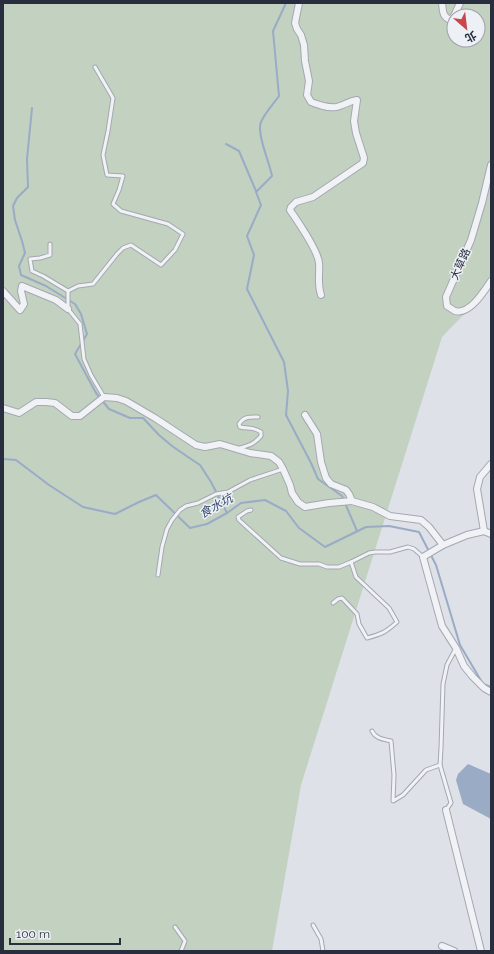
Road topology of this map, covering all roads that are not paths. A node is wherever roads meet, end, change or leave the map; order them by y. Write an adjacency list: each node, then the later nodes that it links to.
1 (299, 3): 10 (street)
2 (442, 3): 3 (street)
3 (460, 3)
4 (96, 67): 9 (lane)
5 (491, 165): 7 (street, 大草路)
6 (50, 244): 9 (lane)
7 (491, 281)
8 (3, 291): 11 (street)
9 (68, 292): 11 (lane)
10 (321, 295)
11 (67, 307): 12 (lane)
12 (104, 397): 13 (street); 16 (street)
13 (3, 408)
14 (305, 415): 19 (street)
15 (258, 417): 16 (lane)
16 (236, 449): 18 (street)
17 (491, 464): 21 (street)
18 (283, 469): 19 (street); 26 (lane)
19 (352, 501): 23 (street)
20 (251, 510): 25 (lane)
21 (484, 531): 22 (street); 23 (street)
22 (491, 534)
23 (443, 546): 24 (street)
24 (423, 557): 25 (lane); 28 (street)
25 (351, 562): 27 (lane)
26 (158, 575)
27 (333, 603)
28 (456, 648): 29 (street); 31 (lane)
29 (491, 692)
30 (372, 731): 31 (lane)
31 (440, 765): 32 (lane)
32 (446, 810): 39 (street)
33 (313, 925): 37 (lane)
34 (175, 927): 36 (lane)
35 (442, 946): 38 (street)
36 (181, 951)
37 (323, 951)
38 (454, 951)
39 (480, 951)

